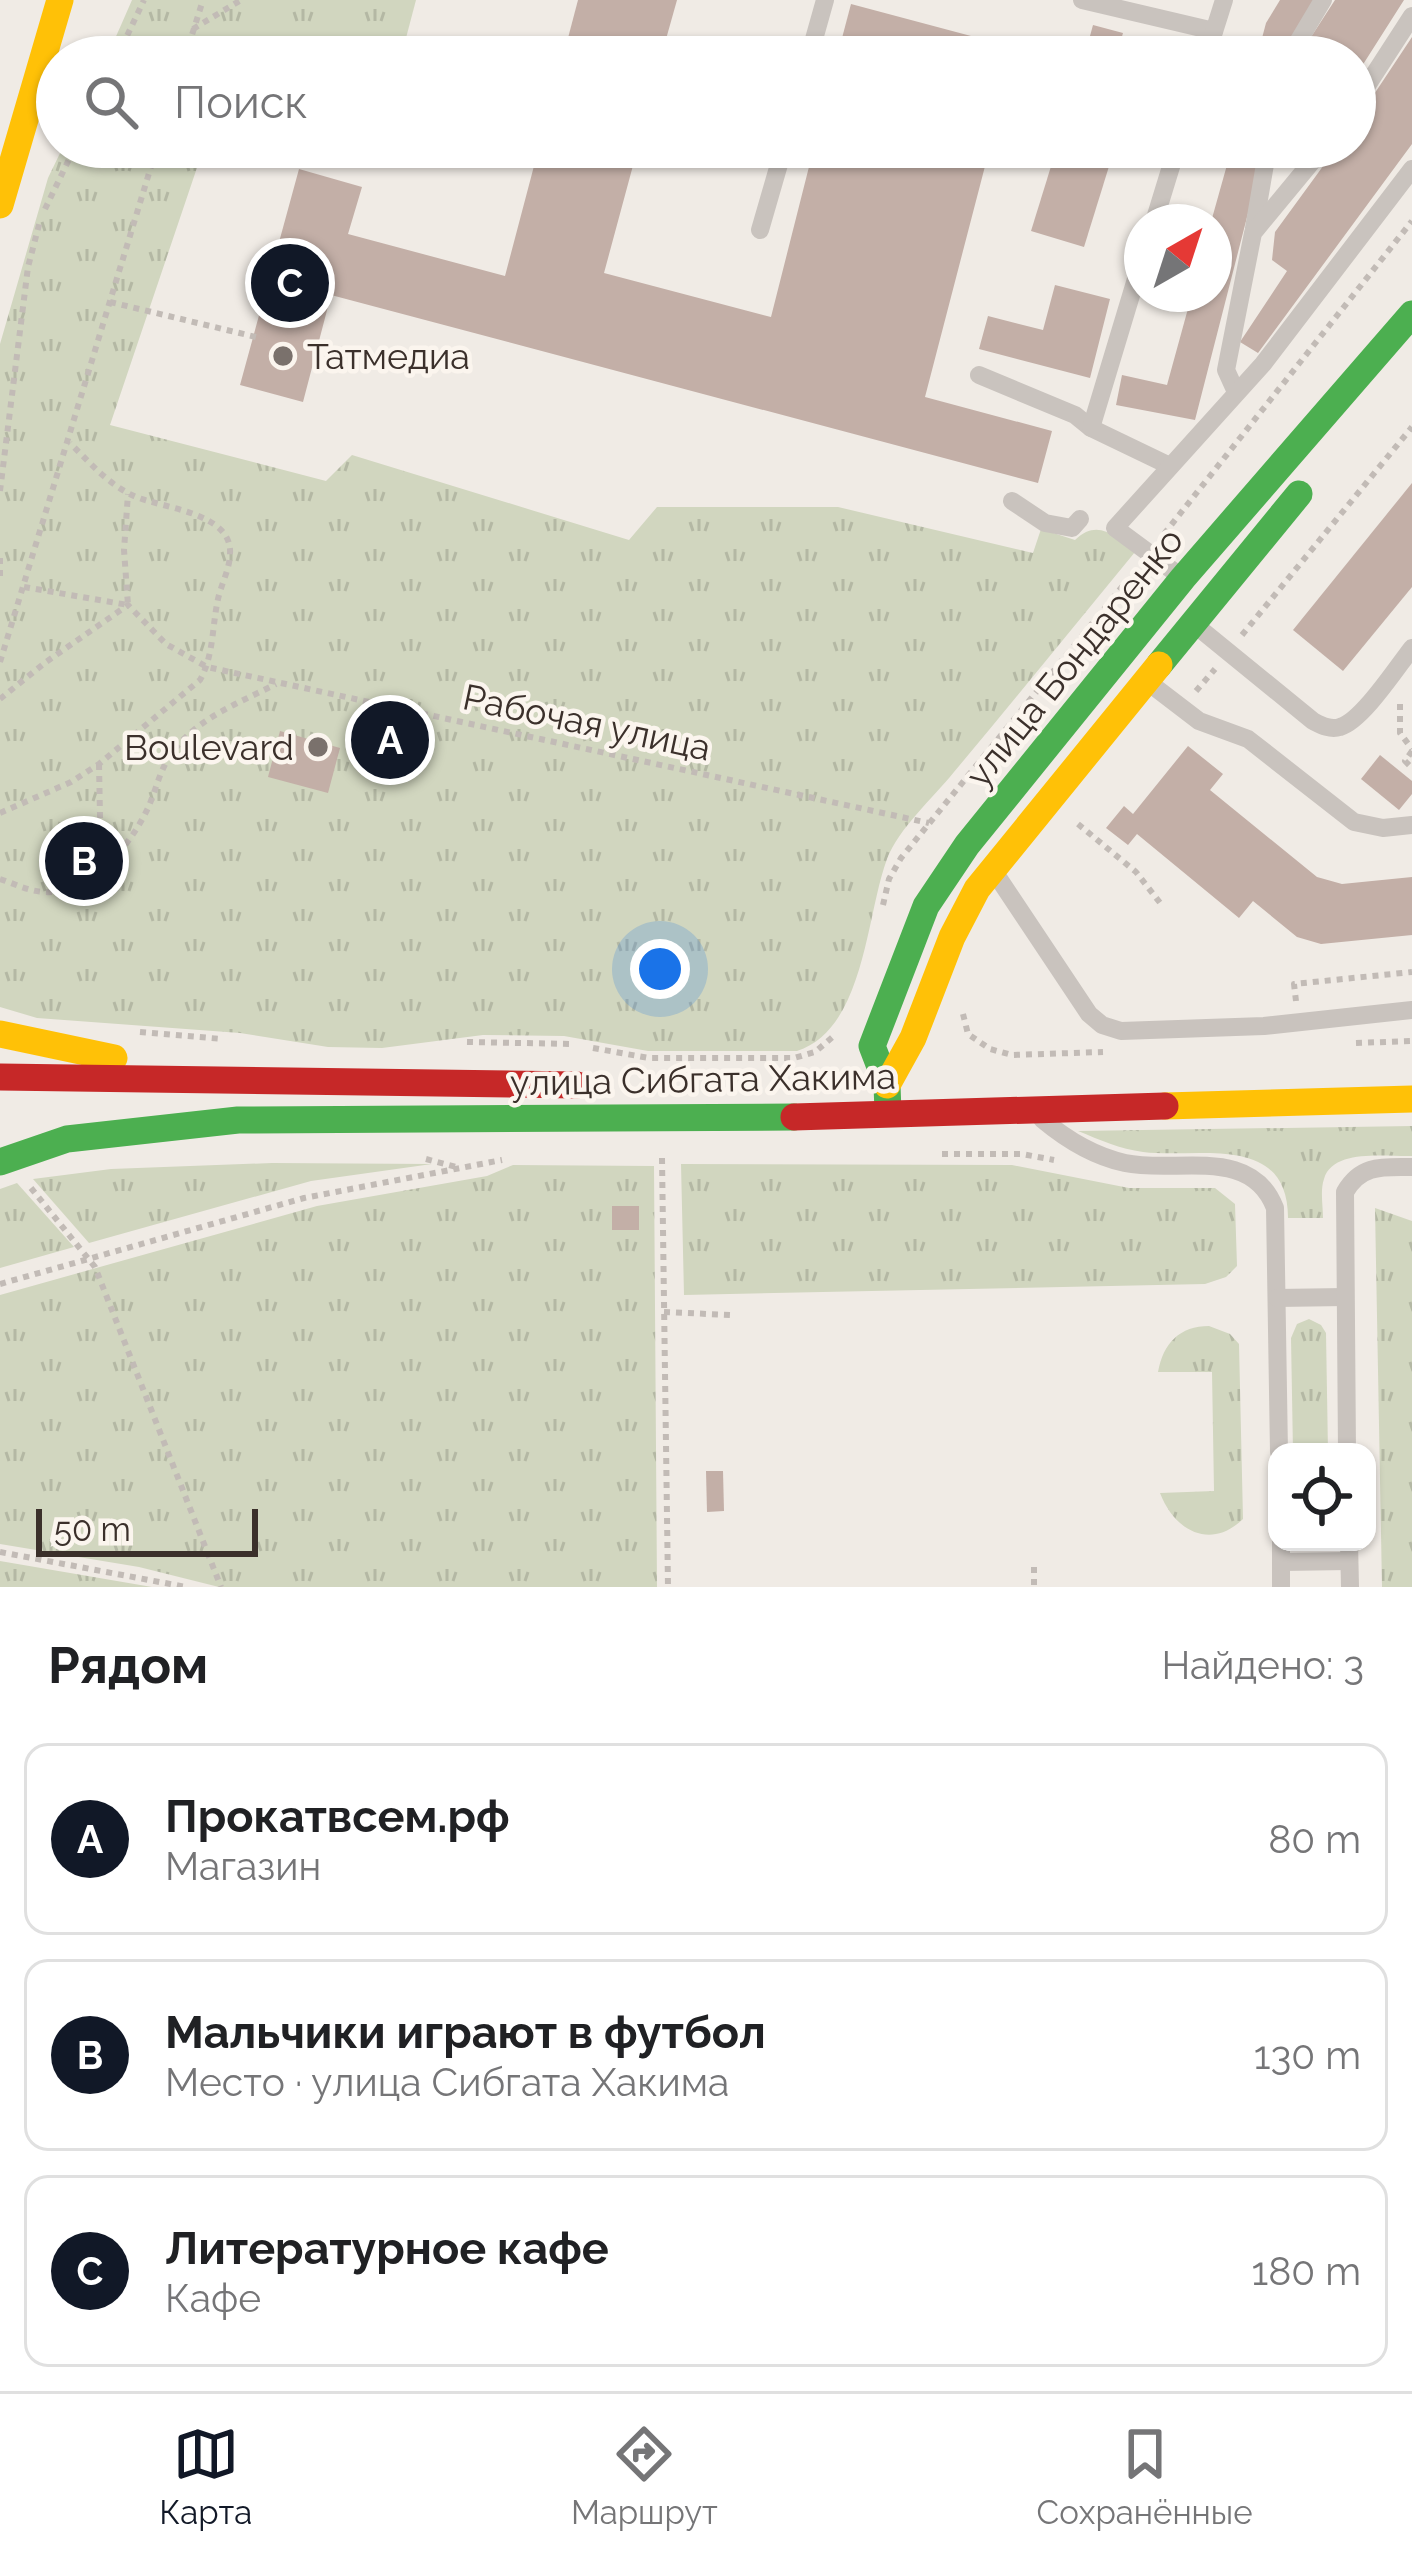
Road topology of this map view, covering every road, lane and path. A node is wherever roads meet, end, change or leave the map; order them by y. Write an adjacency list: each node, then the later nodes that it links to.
1 (60, 0): 12 (main road)
2 (144, 0): 13 (path)
3 (203, 0): 10 (path)
4 (241, 0): 10 (path)
5 (825, 0): 15 (lane)
6 (1082, 0): 11 (lane)
7 (1224, 0): 11 (lane)
8 (1323, 0): 17 (lane)
9 (1412, 16): 18 (lane)
10 (193, 29): 14 (path)
11 (1214, 31): 16 (lane)
12 (49, 36)
13 (127, 36)
14 (191, 36)
15 (815, 36)
16 (1212, 36)
17 (1302, 36)
18 (1376, 72)
19 (36, 82): 28 (main road)
20 (65, 168): 42 (path)
21 (151, 168): 32 (path)
22 (778, 168): 30 (lane)
23 (1171, 168): 27 (lane)
24 (1264, 168): 31 (lane)
25 (1307, 168): 31 (lane)
26 (1412, 169): 37 (lane)
27 (1160, 204)
28 (0, 205)
29 (1412, 221): 44 (path)
30 (760, 230)
31 (1253, 233): 37 (lane)
32 (110, 302): 35 (path); 39 (path)
33 (1126, 312): 38 (lane)
34 (1412, 314): 46 (main road, улица Бондаренко)
35 (256, 337)
36 (980, 376): 38 (lane)
37 (1236, 392): 40 (lane)
38 (1090, 428): 40 (lane)
39 (70, 443): 43 (path); 48 (path)
40 (1170, 466): 44 (lane)
41 (1310, 480): 50 (main road, улица Бондаренко)
42 (0, 491)
43 (128, 494): 49 (path); 53 (path)
44 (1148, 555): 46 (lane); 62 (path)
45 (0, 558): 47 (path)
46 (1183, 578): 83 (main road, улица Бондаренко)
47 (0, 579)
48 (24, 587): 49 (path); 52 (path)
49 (128, 605): 53 (path, Рабочая улица); 56 (path)
50 (1194, 624): 51 (lane); 54 (main road, улица Бондаренко)
51 (1412, 648)
52 (0, 662)
53 (207, 667): 55 (path, Рабочая улица); 59 (path)
54 (1148, 682): 63 (lane); 65 (main road, улица Бондаренко)
55 (277, 683): 62 (path, Рабочая улица); 66 (path)
56 (0, 699)
57 (1398, 712): 58 (path)
58 (1412, 750): 60 (path)
59 (99, 764): 61 (path); 66 (path)
60 (1412, 768)
61 (0, 813)
62 (929, 824): 69 (path)
63 (1412, 825)
64 (1088, 832): 68 (path)
65 (992, 869): 72 (lane); 83 (main road, улица Бондаренко)
66 (101, 871): 67 (path)
67 (0, 879)
68 (1161, 904)
69 (880, 922)
70 (1412, 972): 71 (path)
71 (1296, 994)
72 (1412, 1010)
73 (838, 1030): 77 (path)
74 (121, 1031): 76 (path)
75 (0, 1034): 80 (main road, улица Сибгата Хакима)
76 (227, 1039)
77 (461, 1042)
78 (1412, 1074): 81 (main road)
79 (0, 1077): 80 (main road, улица Сибгата Хакима)
80 (225, 1081): 82 (main road, улица Сибгата Хакима)
81 (1054, 1082)
82 (609, 1086)
83 (888, 1092): 85 (main road, улица Сибгата Хакима); 89 (main road, улица Сибгата Хакима)
84 (1412, 1100): 85 (main road, улица Сибгата Хакима)
85 (1029, 1108): 96 (lane)
86 (938, 1154): 90 (path)
87 (662, 1158): 97 (path)
88 (524, 1160): 93 (path)
89 (0, 1162)
90 (1072, 1165)
91 (1412, 1166): 95 (lane)
92 (26, 1180): 93 (path)
93 (90, 1258): 94 (path); 106 (path)
94 (0, 1284)
95 (1345, 1297): 96 (lane); 100 (lane)
96 (1276, 1298): 99 (lane)
97 (664, 1312): 98 (path); 107 (path)
98 (731, 1315)
99 (1279, 1443)
100 (1347, 1443)
101 (1349, 1551): 103 (lane); 110 (lane)
102 (0, 1552): 105 (path)
103 (1281, 1552): 109 (lane)
104 (1034, 1568): 108 (path)
105 (186, 1587)
106 (221, 1587)
107 (668, 1587)
108 (1034, 1587)
109 (1282, 1587)
110 (1350, 1587)

